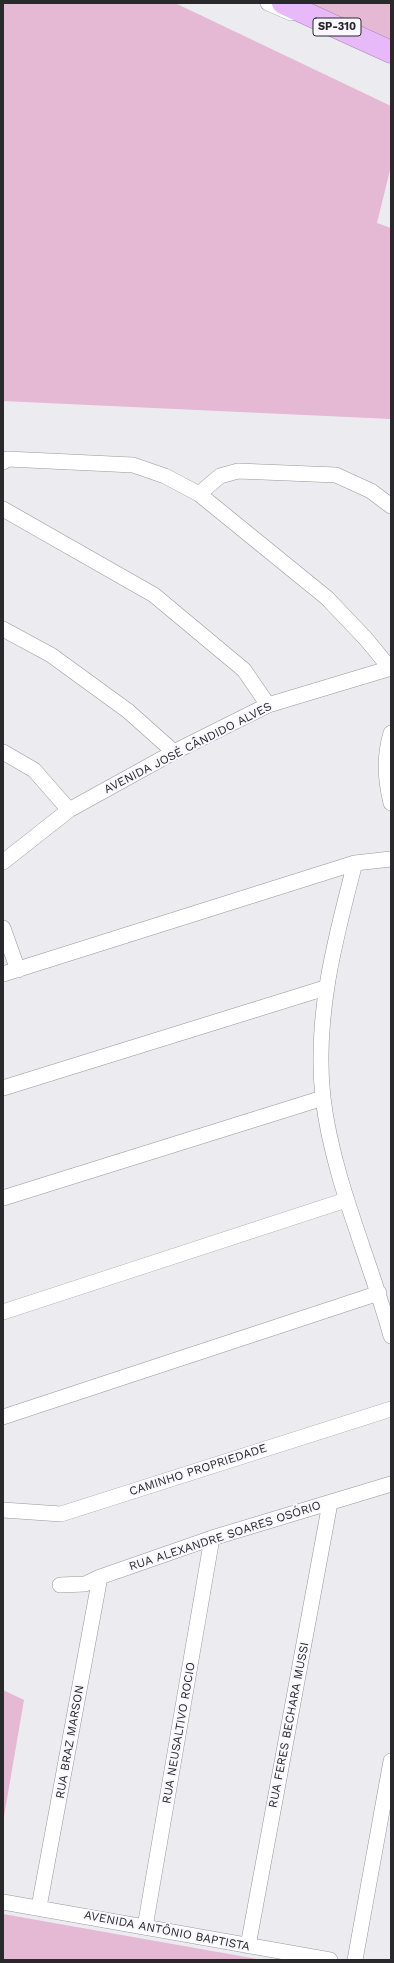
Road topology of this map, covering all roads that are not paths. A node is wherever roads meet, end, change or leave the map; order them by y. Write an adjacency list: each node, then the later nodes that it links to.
1 (268, 3): 4 (street)
2 (283, 3): 3 (highway, SP-310)
3 (391, 52)
4 (391, 63)
5 (3, 462): 6 (street)
6 (199, 494): 7 (street); 10 (street)
7 (391, 506)
8 (3, 509): 11 (street)
9 (3, 629): 14 (street)
10 (390, 668): 11 (street, AVENIDA JOSÉ CÂNDIDO ALVES)
11 (268, 705): 14 (street, AVENIDA JOSÉ CÂNDIDO ALVES)
12 (391, 732): 15 (street)
13 (3, 752): 16 (street)
14 (174, 752): 16 (street, AVENIDA JOSÉ CÂNDIDO ALVES)
15 (391, 803)
16 (69, 810): 18 (street, AVENIDA JOSÉ CÂNDIDO ALVES)
17 (391, 859): 19 (street)
18 (3, 862)
19 (355, 863): 21 (street); 23 (street)
20 (3, 928): 21 (street)
21 (18, 970): 22 (street)
22 (3, 974)
23 (325, 988): 24 (street); 25 (street)
24 (3, 1088)
25 (323, 1098): 26 (street); 27 (street)
26 (3, 1198)
27 (346, 1200): 28 (street); 29 (street)
28 (379, 1293): 30 (street); 32 (street)
29 (3, 1312)
30 (391, 1336)
31 (391, 1409): 35 (street, CAMINHO PROPRIEDADE)
32 (3, 1417)
33 (391, 1484): 34 (street, RUA ALEXANDRE SOARES OSÓRIO)
34 (330, 1503): 36 (street, RUA ALEXANDRE SOARES OSÓRIO); 43 (street, RUA FERES BECHARA MUSSI)
35 (3, 1510)
36 (212, 1538): 37 (street, RUA ALEXANDRE SOARES OSÓRIO); 42 (street, RUA NEUSALTIVO ROCIO)
37 (100, 1577): 38 (street, RUA ALEXANDRE SOARES OSÓRIO); 41 (street, RUA BRAZ MARSON)
38 (60, 1585)
39 (391, 1761): 45 (street)
40 (3, 1902): 41 (street, AVENIDA ANTÔNIO BAPTISTA)
41 (39, 1907): 42 (street, AVENIDA ANTÔNIO BAPTISTA)
42 (145, 1927): 43 (street, AVENIDA ANTÔNIO BAPTISTA)
43 (248, 1946): 44 (street, AVENIDA ANTÔNIO BAPTISTA)
44 (330, 1960)
45 (355, 1960)

